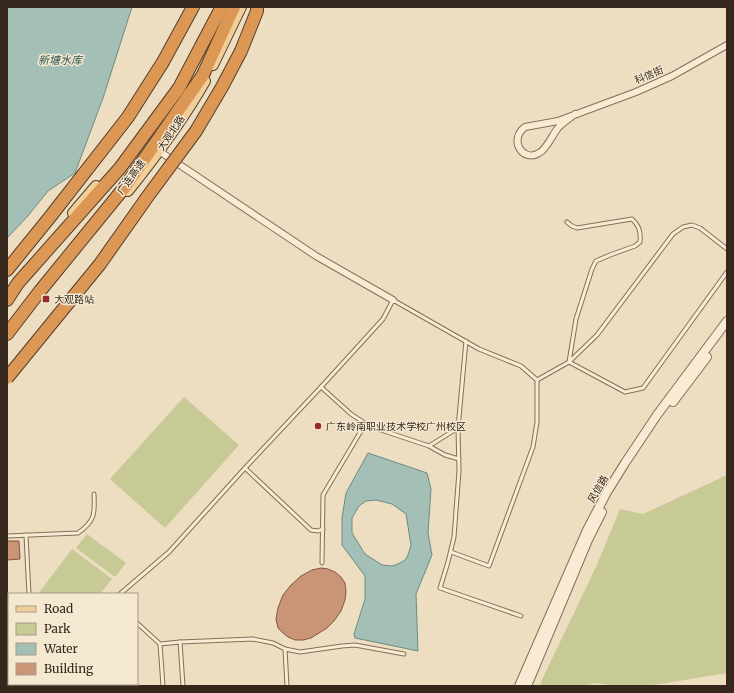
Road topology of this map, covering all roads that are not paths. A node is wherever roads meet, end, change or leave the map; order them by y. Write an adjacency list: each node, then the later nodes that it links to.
1 (193, 7): 12 (highway)
2 (216, 7): 14 (main road)
3 (221, 7): 15 (highway, 广连高速)
4 (234, 7): 19 (highway, 广连高速)
5 (241, 7): 9 (main road, 大观北路)
6 (257, 7): 23 (highway, bridge)
7 (727, 45): 8 (street, 科信街)
8 (575, 114): 8 (street, 科信街)
9 (159, 150): 16 (street); 20 (main road, 大观北路)
10 (567, 222): 22 (lane)
11 (727, 249): 22 (lane)
12 (7, 270)
13 (727, 272): 22 (lane)
14 (7, 292)
15 (7, 300)
16 (393, 300): 21 (lane); 25 (lane)
17 (727, 321): 48 (street, 风信路)
18 (727, 330): 49 (street, 风信路)
19 (7, 334)
20 (7, 340)
21 (466, 341): 24 (lane); 27 (lane)
22 (569, 362): 24 (lane)
23 (7, 378)
24 (536, 380): 35 (lane)
25 (322, 387): 26 (lane); 30 (lane)
26 (361, 421): 28 (lane); 32 (lane)
27 (458, 428): 28 (lane); 29 (lane)
28 (430, 446): 29 (lane)
29 (459, 459): 35 (lane)
30 (245, 468): 32 (lane); 38 (lane)
31 (94, 494): 33 (lane)
32 (323, 529): 36 (lane)
33 (26, 535): 34 (lane); 37 (lane)
34 (7, 536)
35 (450, 552): 39 (lane)
36 (322, 563)
37 (29, 593)
38 (121, 593)
39 (521, 616)
40 (138, 624): 42 (lane)
41 (180, 642): 42 (lane); 43 (lane); 46 (lane)
42 (160, 644): 45 (lane)
43 (286, 649): 44 (lane); 47 (lane)
44 (404, 654)
45 (163, 686)
46 (183, 686)
47 (288, 686)
48 (519, 686)
49 (527, 686)

